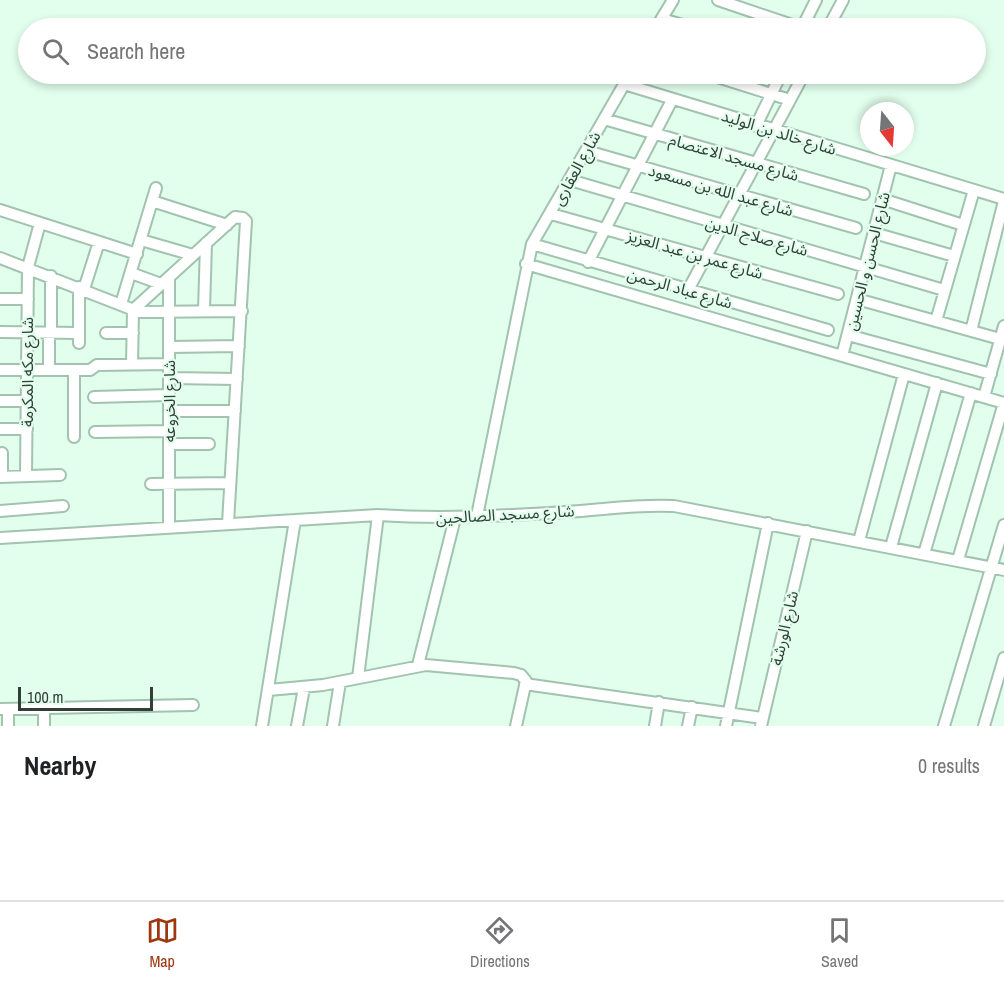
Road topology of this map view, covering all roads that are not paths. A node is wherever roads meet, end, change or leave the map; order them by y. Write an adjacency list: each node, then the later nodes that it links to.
1 (673, 0): 5 (street)
2 (717, 0): 6 (street)
3 (816, 0): 7 (street)
4 (843, 0): 8 (street)
5 (662, 18)
6 (772, 18)
7 (807, 18)
8 (833, 18)
9 (624, 84): 14 (street, شارع خالد بن الوليد); 16 (street, شارع العقارى)
10 (740, 84): 13 (street)
11 (776, 84): 13 (street)
12 (799, 84): 15 (street)
13 (771, 94): 15 (street); 17 (street)
14 (672, 100): 17 (street, شارع خالد بن الوليد); 19 (street)
15 (790, 100): 18 (street)
16 (604, 118): 19 (street, شارع مسجد الاعتصام); 20 (street, شارع العقارى)
17 (756, 126): 18 (street, شارع خالد بن الوليد)
18 (773, 131): 21 (street); 22 (street, شارع خالد بن الوليد)
19 (654, 134): 21 (street, شارع مسجد الاعتصام); 23 (street)
20 (587, 151): 23 (street, شارع عبد الله بن مسعود); 24 (street, شارع العقارى)
21 (755, 164): 27 (street, شارع مسجد الاعتصام); 28 (street)
22 (891, 165): 26 (street, شارع خالد بن الوليد); 30 (street, شارع الحسن و الحسين)
23 (638, 166): 28 (street, شارع عبد الله بن مسعود); 29 (street)
24 (570, 180): 29 (street, شارع صلاح الدين); 34 (street, شارع العقارى)
25 (156, 188): 32 (street)
26 (974, 190): 31 (street, شارع خالد بن الوليد); 37 (street)
27 (864, 194)
28 (739, 195): 38 (street); 39 (street, شارع عبد الله بن مسعود)
29 (622, 197): 38 (street, شارع صلاح الدين); 40 (street)
30 (882, 200): 37 (street); 41 (street, شارع الحسن و الحسين)
31 (1004, 200): 73 (street)
32 (152, 201): 36 (street); 42 (street)
33 (0, 210): 35 (street)
34 (551, 214): 40 (street, شارع عمر بن عبد العزيز); 45 (street, شارع العقارى)
35 (40, 223): 43 (street); 53 (street, شارع مكه المكرمة)
36 (226, 225): 44 (street); 68 (street)
37 (963, 225): 48 (street)
38 (722, 227): 49 (street); 54 (street, شارع صلاح الدين)
39 (856, 228)
40 (606, 229): 49 (street, شارع عمر بن عبد العزيز); 51 (street)
41 (874, 233): 48 (street); 54 (street, شارع الحسن و الحسين)
42 (141, 240): 46 (street); 47 (street)
43 (99, 242): 46 (street); 58 (street)
44 (206, 243): 47 (street); 67 (street)
45 (532, 244): 51 (street, شارع عباد الرحمن); 52 (street, شارع العقارى)
46 (137, 254): 55 (street)
47 (193, 255): 57 (street)
48 (954, 256): 59 (street)
49 (706, 257): 60 (street); 61 (street, شارع عمر بن عبد العزيز)
50 (0, 258): 53 (street)
51 (588, 262): 60 (street, شارع عباد الرحمن)
52 (526, 264): 83 (street); 121 (street, شارع العقارى)
53 (28, 267): 56 (street); 62 (street, شارع مكه المكرمة)
54 (865, 267): 59 (street, شارع صلاح الدين); 64 (street, شارع الحسن و الحسين)
55 (131, 273): 57 (street); 65 (street)
56 (51, 276): 58 (street); 76 (street)
57 (165, 280): 66 (street); 69 (street, شارع الخروعه)
58 (82, 288): 65 (street); 76 (street)
59 (944, 290): 70 (street)
60 (688, 291): 72 (street, شارع عباد الرحمن)
61 (838, 294)
62 (28, 298): 63 (street); 75 (street, شارع مكه المكرمة)
63 (0, 299)
64 (857, 299): 70 (street); 79 (street, شارع الحسن و الحسين)
65 (121, 304): 66 (street)
66 (133, 310): 69 (street); 78 (street)
67 (204, 311): 68 (street); 69 (street)
68 (242, 311): 81 (street)
69 (169, 312): 82 (street, شارع الخروعه)
70 (936, 321): 73 (street)
71 (1004, 326): 80 (street)
72 (828, 330)
73 (971, 331): 80 (street)
74 (0, 332): 75 (street)
75 (27, 332): 76 (street); 87 (street, شارع مكه المكرمة)
76 (50, 332): 88 (street)
77 (106, 333): 78 (street)
78 (133, 333): 84 (street)
79 (848, 335): 83 (street, شارع الحسن و الحسين); 91 (street)
80 (1000, 339): 91 (street)
81 (239, 346): 82 (street); 93 (street)
82 (169, 347): 85 (street, شارع الخروعه)
83 (842, 356): 90 (street)
84 (132, 364): 85 (street); 89 (street)
85 (169, 364): 92 (street, شارع الخروعه)
86 (0, 370): 87 (street)
87 (27, 370): 88 (street); 99 (street, شارع مكه المكرمة)
88 (49, 370): 89 (street)
89 (74, 370): 108 (street)
90 (904, 374): 94 (street); 130 (street)
91 (991, 374): 98 (street)
92 (169, 378): 93 (street); 96 (street, شارع الخروعه)
93 (237, 379): 103 (street)
94 (937, 383): 95 (street); 131 (street)
95 (971, 393): 98 (street); 132 (street)
96 (169, 395): 97 (street); 102 (street, شارع الخروعه)
97 (94, 397)
98 (984, 397): 101 (street)
99 (27, 401): 100 (street); 105 (street, شارع مكه المكرمة)
100 (0, 402)
101 (1004, 403): 133 (street)
102 (169, 411): 103 (street); 106 (street, شارع الخروعه)
103 (235, 411): 115 (street)
104 (0, 429): 105 (street)
105 (27, 429): 113 (street, شارع مكه المكرمة)
106 (169, 431): 107 (street); 109 (street, شارع الخروعه)
107 (95, 432)
108 (74, 437)
109 (169, 444): 110 (street); 117 (street, شارع الخروعه)
110 (209, 444)
111 (2, 453): 114 (street)
112 (60, 475): 113 (street)
113 (26, 476): 114 (street)
114 (1, 477)
115 (230, 483): 117 (street); 124 (street)
116 (151, 484): 117 (street)
117 (169, 484): 127 (street, شارع الخروعه)
118 (63, 506): 119 (street)
119 (0, 511)
120 (378, 515): 122 (street, شارع مسجد الصالحين); 123 (street, شارع مسجد الصالحين); 138 (street)
121 (477, 516): 122 (street, شارع مسجد الصالحين); 125 (street, شارع مسجد الصالحين)
122 (455, 518): 137 (street)
123 (295, 520): 124 (street, شارع مسجد الصالحين); 142 (street)
124 (228, 523): 127 (street, شارع مسجد الصالحين)
125 (768, 524): 128 (street, شارع مسجد الصالحين); 148 (street)
126 (1004, 525): 134 (street)
127 (169, 526): 129 (street, شارع مسجد الصالحين)
128 (807, 531): 130 (street, شارع مسجد الصالحين); 149 (street, شارع الورشة)
129 (0, 538)
130 (859, 541): 131 (street, شارع مسجد الصالحين)
131 (891, 547): 132 (street, شارع مسجد الصالحين)
132 (924, 554): 133 (street, شارع مسجد الصالحين)
133 (958, 560): 134 (street, شارع مسجد الصالحين)
134 (991, 567): 135 (street, شارع مسجد الصالحين); 159 (street)
135 (1004, 570)
136 (1004, 658): 160 (street)
137 (418, 666): 138 (street); 140 (street)
138 (358, 678): 139 (street)
139 (340, 682): 141 (street); 154 (street)
140 (525, 684): 143 (street); 155 (street)
141 (304, 688): 142 (street); 153 (street)
142 (269, 690): 152 (street)
143 (659, 702): 145 (street); 156 (street)
144 (193, 705): 147 (street)
145 (692, 707): 148 (street); 157 (street)
146 (4, 709): 147 (street); 150 (street)
147 (44, 709): 151 (street)
148 (729, 712): 149 (street); 158 (street)
149 (762, 722)
150 (8, 726)
151 (44, 726)
152 (262, 726)
153 (297, 726)
154 (333, 726)
155 (516, 726)
156 (655, 726)
157 (688, 726)
158 (726, 726)
159 (944, 726)
160 (984, 726)

